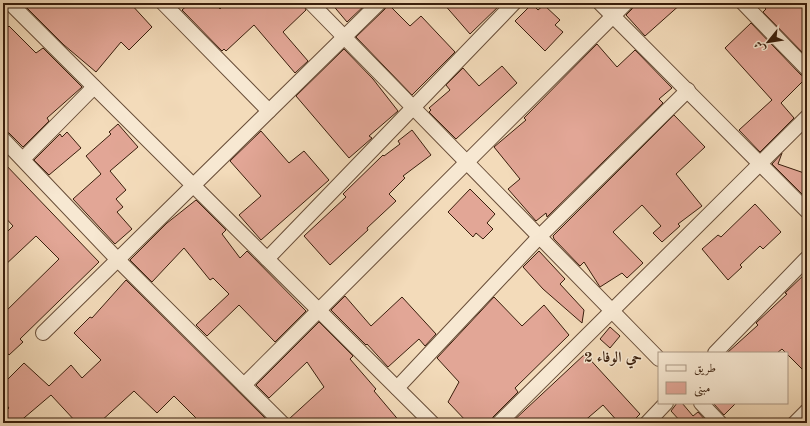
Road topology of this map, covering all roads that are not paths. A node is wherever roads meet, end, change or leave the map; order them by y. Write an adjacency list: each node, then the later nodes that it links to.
1 (10, 3): 12 (street)
2 (311, 3): 10 (street)
3 (379, 3): 10 (street)
4 (514, 3): 14 (street)
5 (600, 3): 9 (street)
6 (626, 3): 9 (street)
7 (743, 3): 11 (street)
8 (168, 5): 15 (street)
9 (613, 16): 13 (street); 19 (street)
10 (345, 36): 14 (street); 15 (street)
11 (807, 69)
12 (94, 87): 18 (street); 21 (street)
13 (688, 90): 20 (street); 23 (street)
14 (414, 108): 19 (street); 25 (street)
15 (269, 111): 21 (street)
16 (807, 117): 20 (street)
17 (3, 139): 18 (street)
18 (23, 159): 26 (street)
19 (467, 162): 23 (street); 27 (street)
20 (760, 164): 22 (street); 28 (street)
21 (193, 186): 25 (street); 26 (street)
22 (807, 211)
23 (540, 236): 28 (street); 33 (street)
24 (807, 258): 30 (street)
25 (267, 259): 27 (street)
26 (118, 260): 29 (street); 32 (street)
27 (318, 310): 32 (street); 33 (street)
28 (612, 311): 31 (street); 39 (street)
29 (43, 333)
30 (716, 352)
31 (658, 358)
32 (244, 385): 37 (street)
33 (397, 388): 38 (street)
34 (665, 404): 40 (street)
35 (702, 404): 41 (street)
36 (807, 411): 42 (street)
37 (282, 423)
38 (432, 423)
39 (498, 423)
40 (647, 423)
41 (720, 423)
42 (795, 423)

